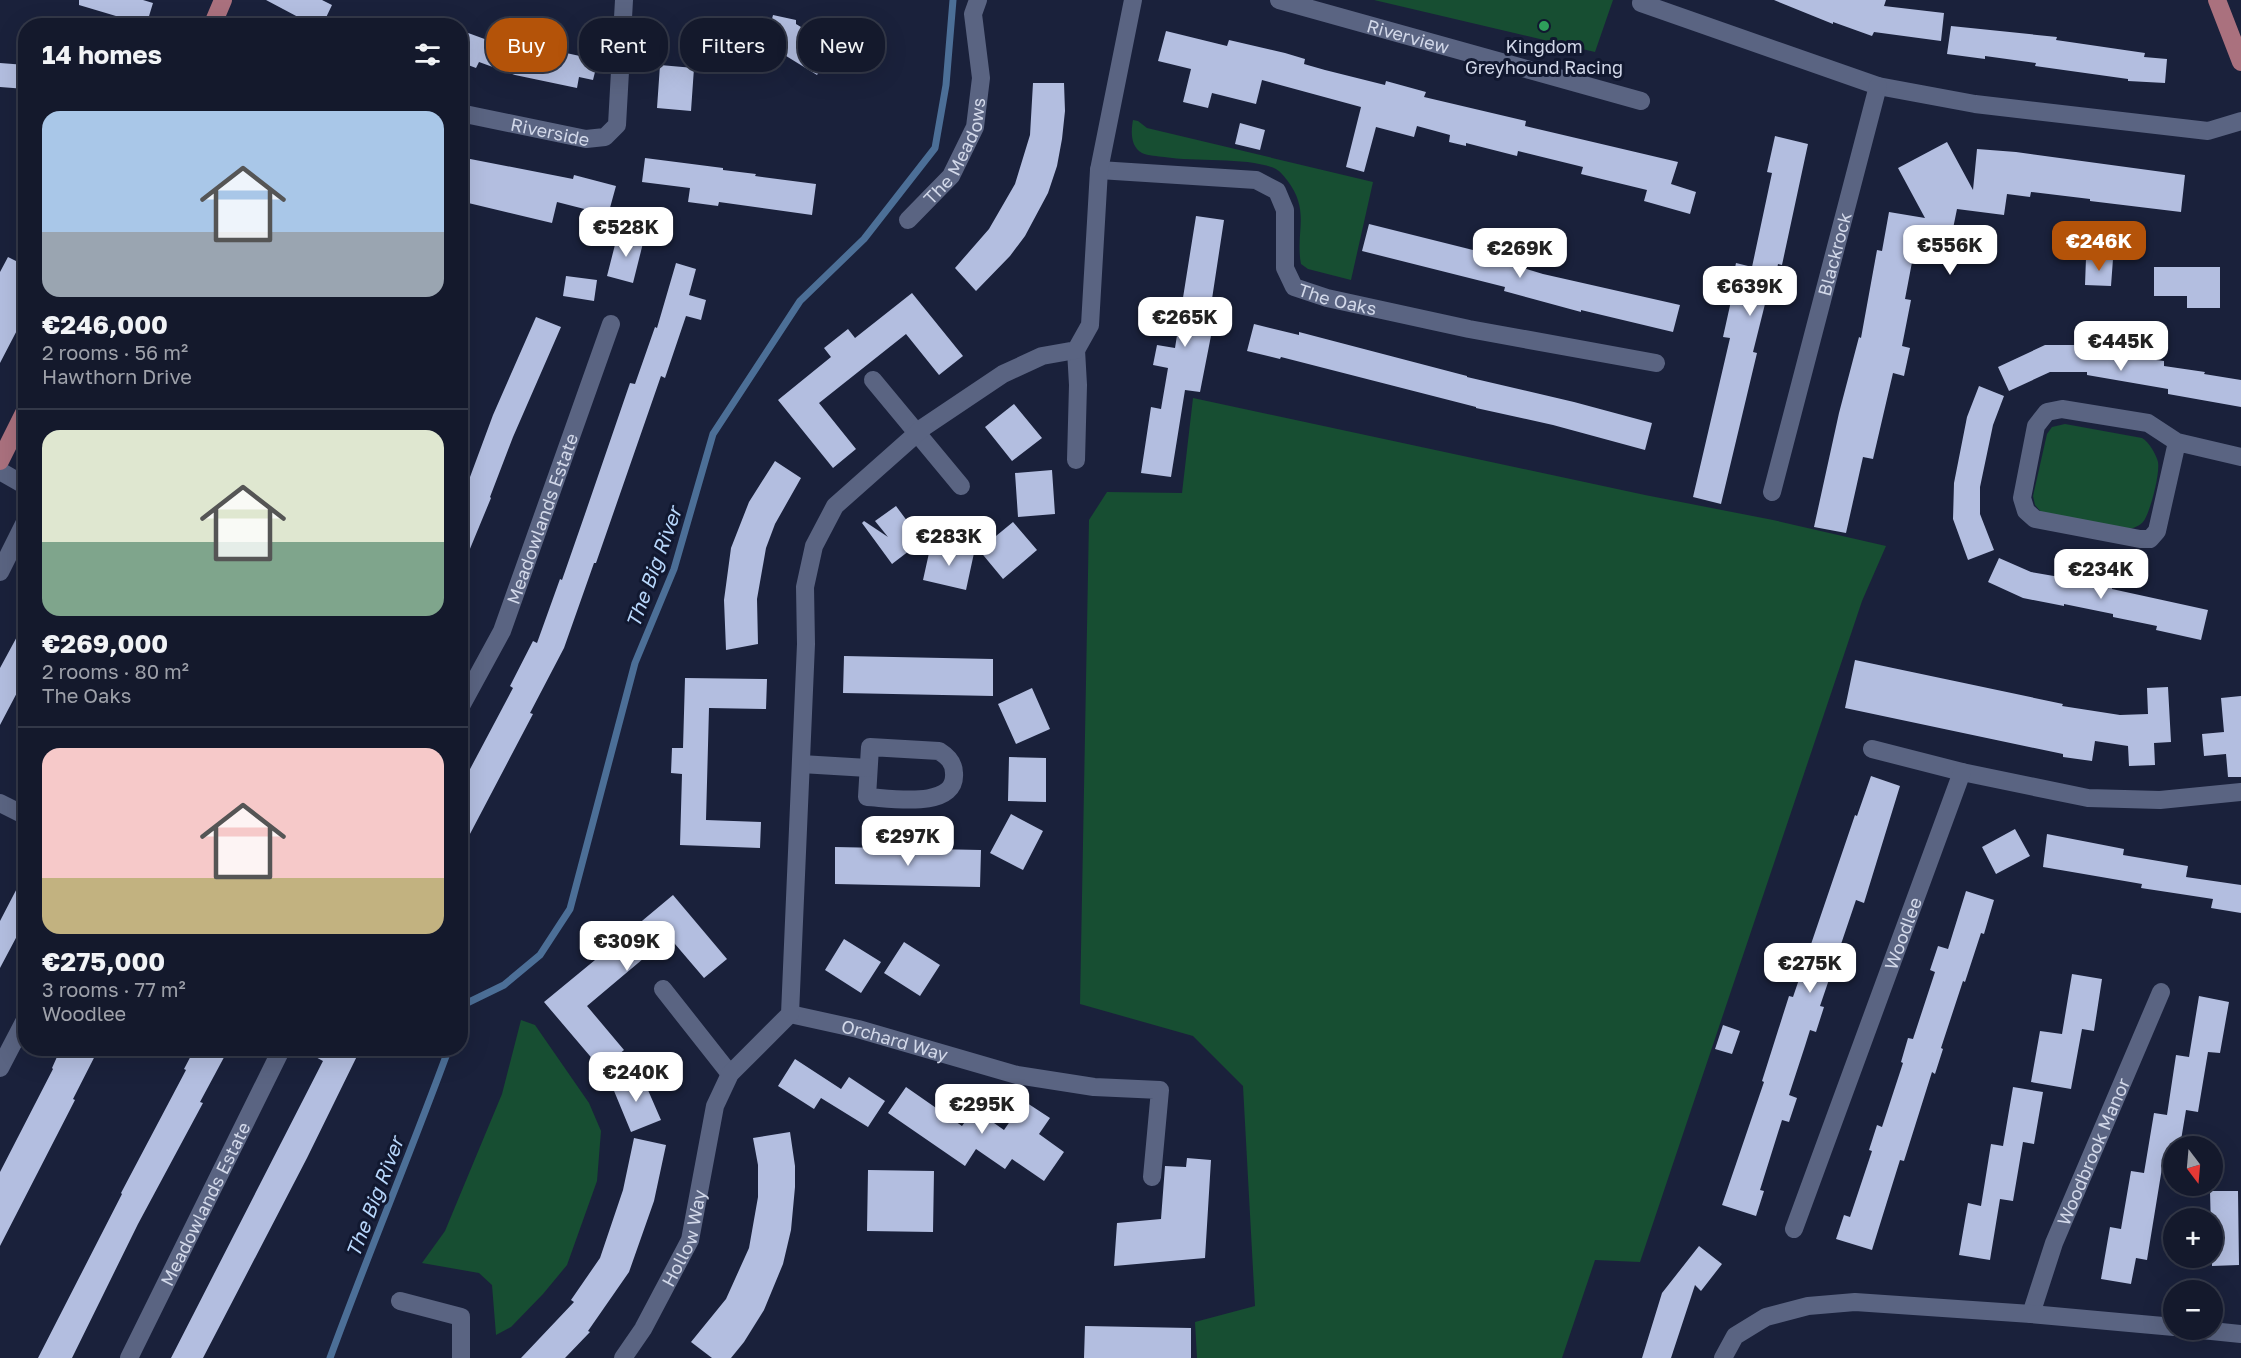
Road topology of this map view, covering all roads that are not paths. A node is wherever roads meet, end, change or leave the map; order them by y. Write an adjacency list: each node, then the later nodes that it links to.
1 (223, 0): 8 (main road)
2 (624, 0): 12 (street, Riverside)
3 (978, 0): 15 (street, The Meadows)
4 (1133, 0): 14 (street)
5 (1279, 0): 11 (street, Riverview)
6 (2217, 0): 9 (main road)
7 (1641, 3): 10 (street)
8 (215, 18)
9 (2241, 62)
10 (1878, 86): 13 (street); 29 (street, Blackrock)
11 (1641, 101)
12 (468, 115)
13 (2241, 121)
14 (1099, 170): 17 (street); 18 (street, The Oaks)
15 (908, 220)
16 (611, 324): 32 (street, Meadowlands Estate)
17 (1076, 350): 21 (street); 24 (street)
18 (1656, 363)
19 (873, 380): 21 (street)
20 (18, 425): 25 (main road)
21 (917, 434): 28 (street); 34 (street)
22 (2177, 442): 22 (street); 23 (street)
23 (2241, 457)
24 (1076, 460)
25 (0, 461)
26 (0, 471): 27 (street)
27 (18, 481)
28 (961, 486)
29 (1772, 492)
30 (18, 536): 31 (street)
31 (0, 572)
32 (468, 693)
33 (1872, 749): 36 (street)
34 (801, 764): 35 (street); 42 (street)
35 (868, 768): 35 (street)
36 (1962, 772): 37 (street); 48 (street, Woodlee)
37 (2241, 792)
38 (0, 803): 39 (street)
39 (18, 812)
40 (663, 988): 46 (street)
41 (2161, 992): 50 (street, Woodbrook Manor)
42 (790, 1014): 46 (street); 47 (street, Orchard Way)
43 (18, 1033): 45 (street)
44 (278, 1056): 54 (street, Meadowlands Estate)
45 (0, 1068)
46 (730, 1074): 56 (street, Hollow Way)
47 (1152, 1177)
48 (1794, 1229)
49 (400, 1301): 55 (street)
50 (2031, 1314): 51 (street); 57 (street)
51 (2163, 1326)
52 (2223, 1332): 53 (street)
53 (2241, 1334)
54 (129, 1358)
55 (461, 1358)
56 (623, 1358)
57 (1723, 1358)

